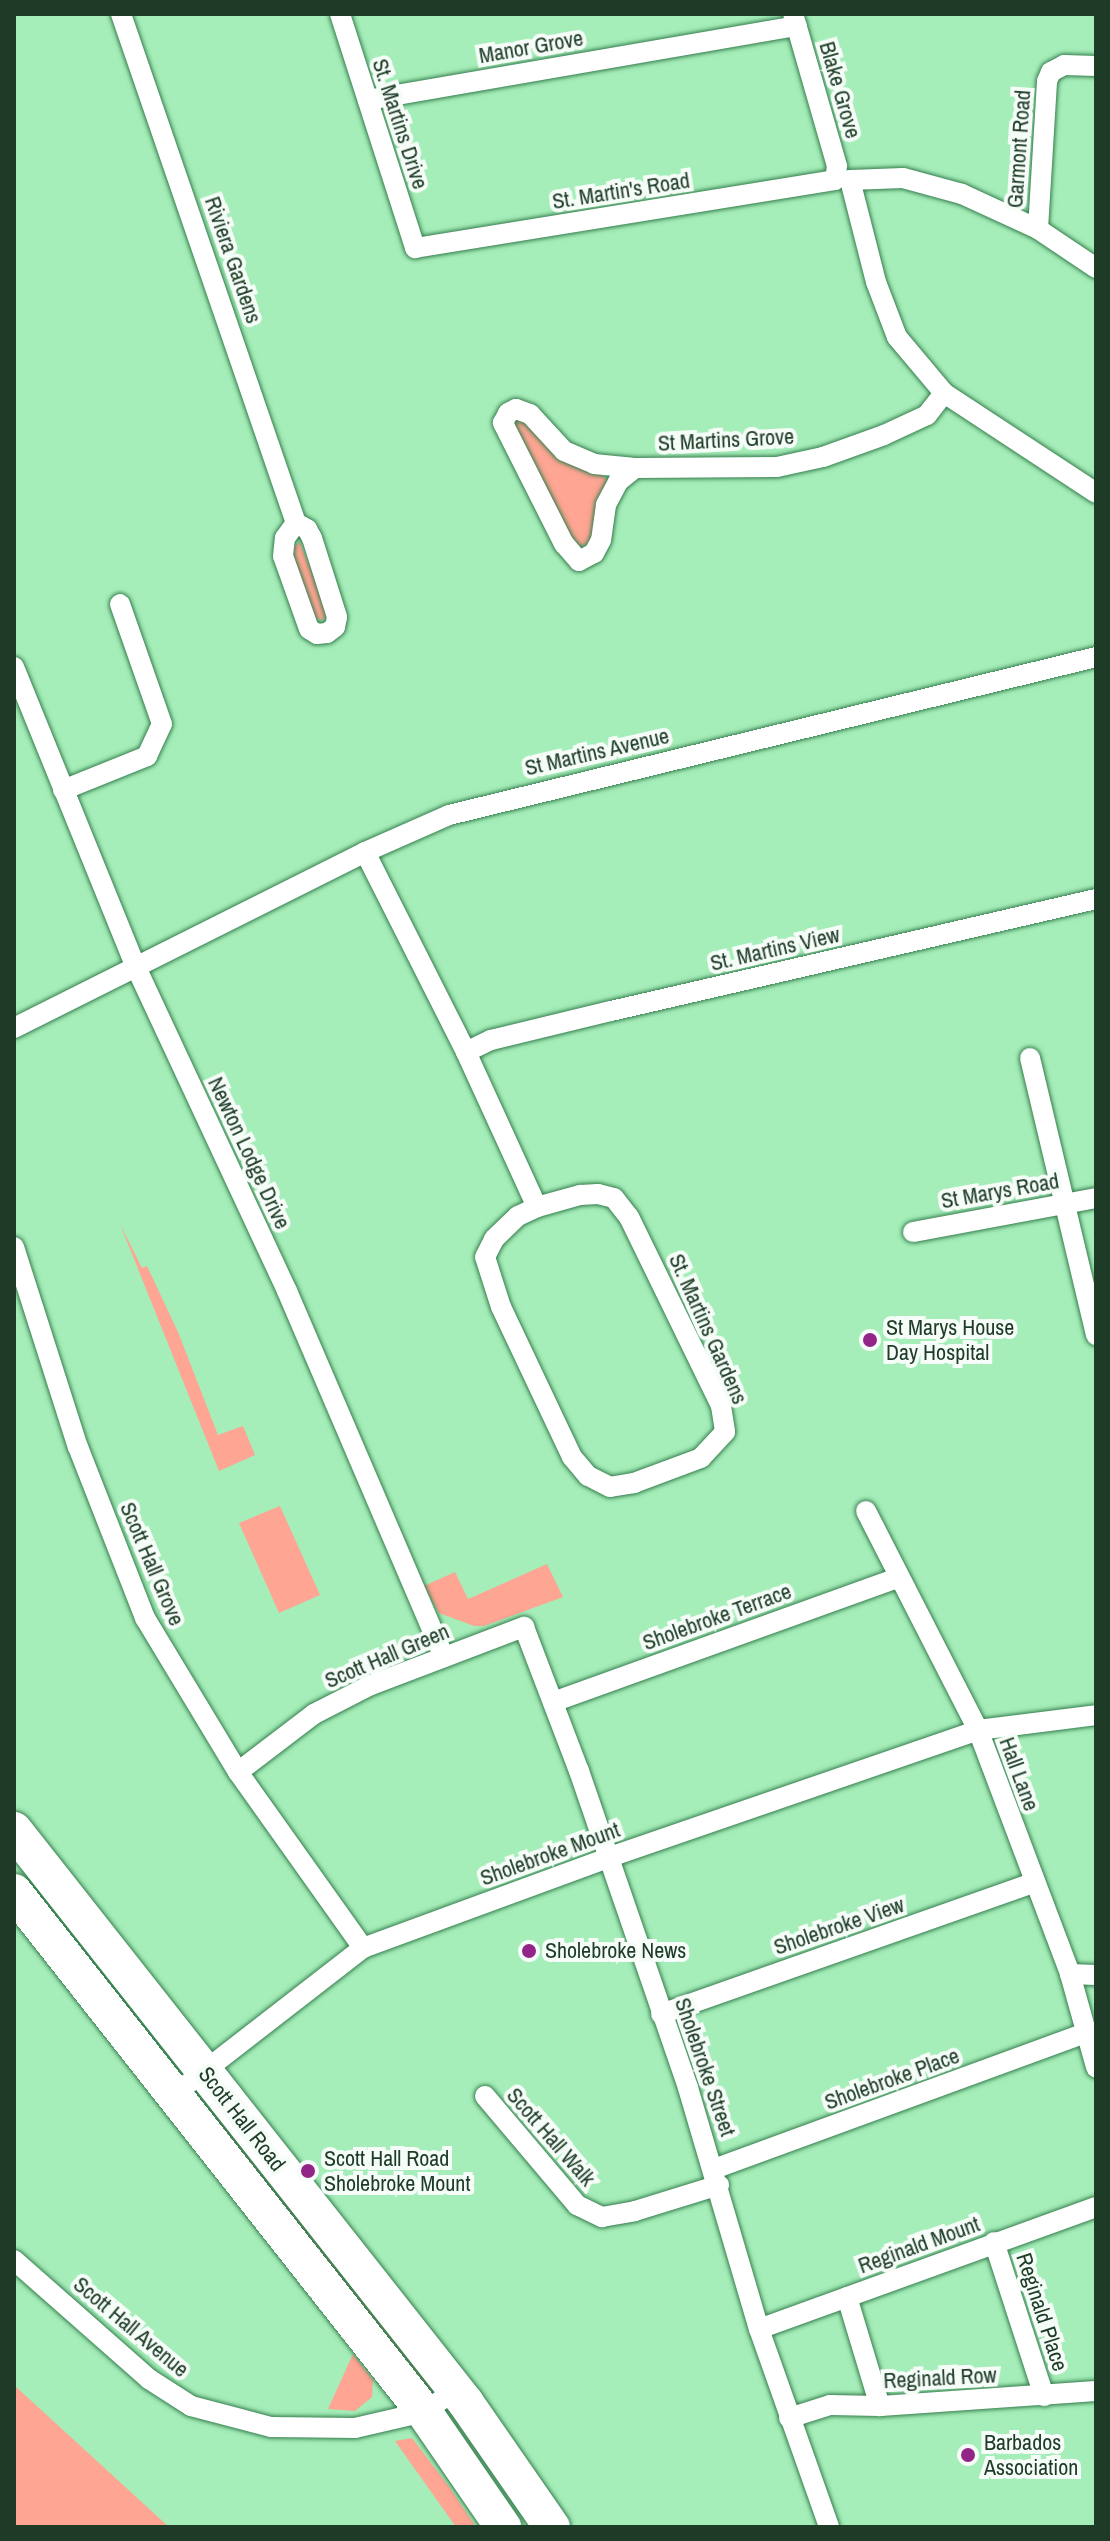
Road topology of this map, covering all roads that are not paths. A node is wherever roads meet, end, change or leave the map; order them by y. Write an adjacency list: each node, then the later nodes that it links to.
1 (121, 14): 13 (street, Riviera Gardens)
2 (340, 14): 5 (street, St. Martins Drive)
3 (795, 20): 5 (street, Manor Grove); 6 (street, Blake Grove)
4 (1096, 66): 7 (street, Garmont Road)
5 (368, 100): 8 (street, St. Martins Drive)
6 (842, 180): 7 (street, St. Martin's Road); 8 (street, St. Martin's Road); 10 (street, Blake Grove)
7 (1038, 229): 9 (street, St. Martin's Road)
8 (415, 248)
9 (1096, 268)
10 (944, 393): 11 (street, St Martins Grove); 12 (street, Blake Grove)
11 (635, 468): 11 (street, St Martins Grove)
12 (1096, 493)
13 (296, 523): 13 (street, Riviera Gardens)
14 (120, 604): 17 (street)
15 (1096, 657): 18 (street, St Martins Avenue)
16 (14, 667): 17 (street, Newton Lodge Drive)
17 (63, 790): 20 (street, Newton Lodge Drive)
18 (365, 852): 20 (street, St Martins Avenue); 22 (street)
19 (1096, 899): 22 (street, St. Martins View)
20 (136, 967): 21 (street, St Martins Avenue); 33 (street, Newton Lodge Drive)
21 (14, 1028)
22 (466, 1052): 26 (street)
23 (1030, 1058): 25 (street)
24 (1096, 1198): 25 (street, St Marys Road)
25 (1065, 1204): 27 (street, St Marys Road); 29 (street)
26 (537, 1207): 26 (street, St. Martins Gardens)
27 (913, 1232)
28 (14, 1247): 37 (street, Scott Hall Grove)
29 (1096, 1335)
30 (866, 1511): 31 (street, Hall Lane)
31 (897, 1578): 34 (street, Sholebroke Terrace); 36 (street, Hall Lane)
32 (524, 1627): 33 (street, Scott Hall Green); 34 (street, Sholebroke Street)
33 (444, 1657): 37 (street, Scott Hall Green)
34 (553, 1702): 39 (street, Sholebroke Street)
35 (1096, 1715): 36 (street, Sholebroke Mount)
36 (978, 1730): 39 (street, Sholebroke Mount); 40 (street, Hall Lane)
37 (238, 1772): 42 (street, Scott Hall Grove)
38 (14, 1830): 48 (highway, Scott Hall Road)
39 (607, 1858): 42 (street, Sholebroke Mount); 45 (street, Sholebroke Street)
40 (1033, 1883): 43 (street, Hall Lane); 45 (street, Sholebroke View)
41 (14, 1892): 49 (highway, Scott Hall Road)
42 (363, 1948): 48 (street, Sholebroke Mount)
43 (1070, 1974): 44 (street); 46 (street, Hall Lane)
44 (1096, 1975)
45 (661, 2014): 51 (street, Sholebroke Street)
46 (1086, 2033): 47 (street, Hall Lane); 51 (street, Sholebroke Place)
47 (1096, 2067)
48 (204, 2071): 49 (street, Sholebroke Mount); 57 (highway, Scott Hall Road)
49 (176, 2093): 61 (highway, Scott Hall Road)
50 (485, 2096): 51 (street, Scott Hall Walk)
51 (716, 2177): 56 (street, Sholebroke Street)
52 (1096, 2207): 53 (street, Reginald Mount)
53 (994, 2242): 55 (street, Reginald Mount); 59 (street, Reginald Place)
54 (14, 2260): 61 (street, Scott Hall Avenue)
55 (847, 2297): 56 (street, Reginald Mount); 60 (street)
56 (759, 2329): 62 (street, Sholebroke Street)
57 (456, 2390): 61 (street, Scott Hall Avenue); 64 (highway, Scott Hall Road)
58 (1096, 2391): 59 (street, Reginald Row)
59 (1044, 2396): 60 (street, Reginald Row)
60 (880, 2406): 62 (street, Reginald Row)
61 (424, 2412): 63 (highway, Scott Hall Road)
62 (789, 2418): 65 (street, Sholebroke Street)
63 (503, 2527)
64 (552, 2527)
65 (829, 2527)

